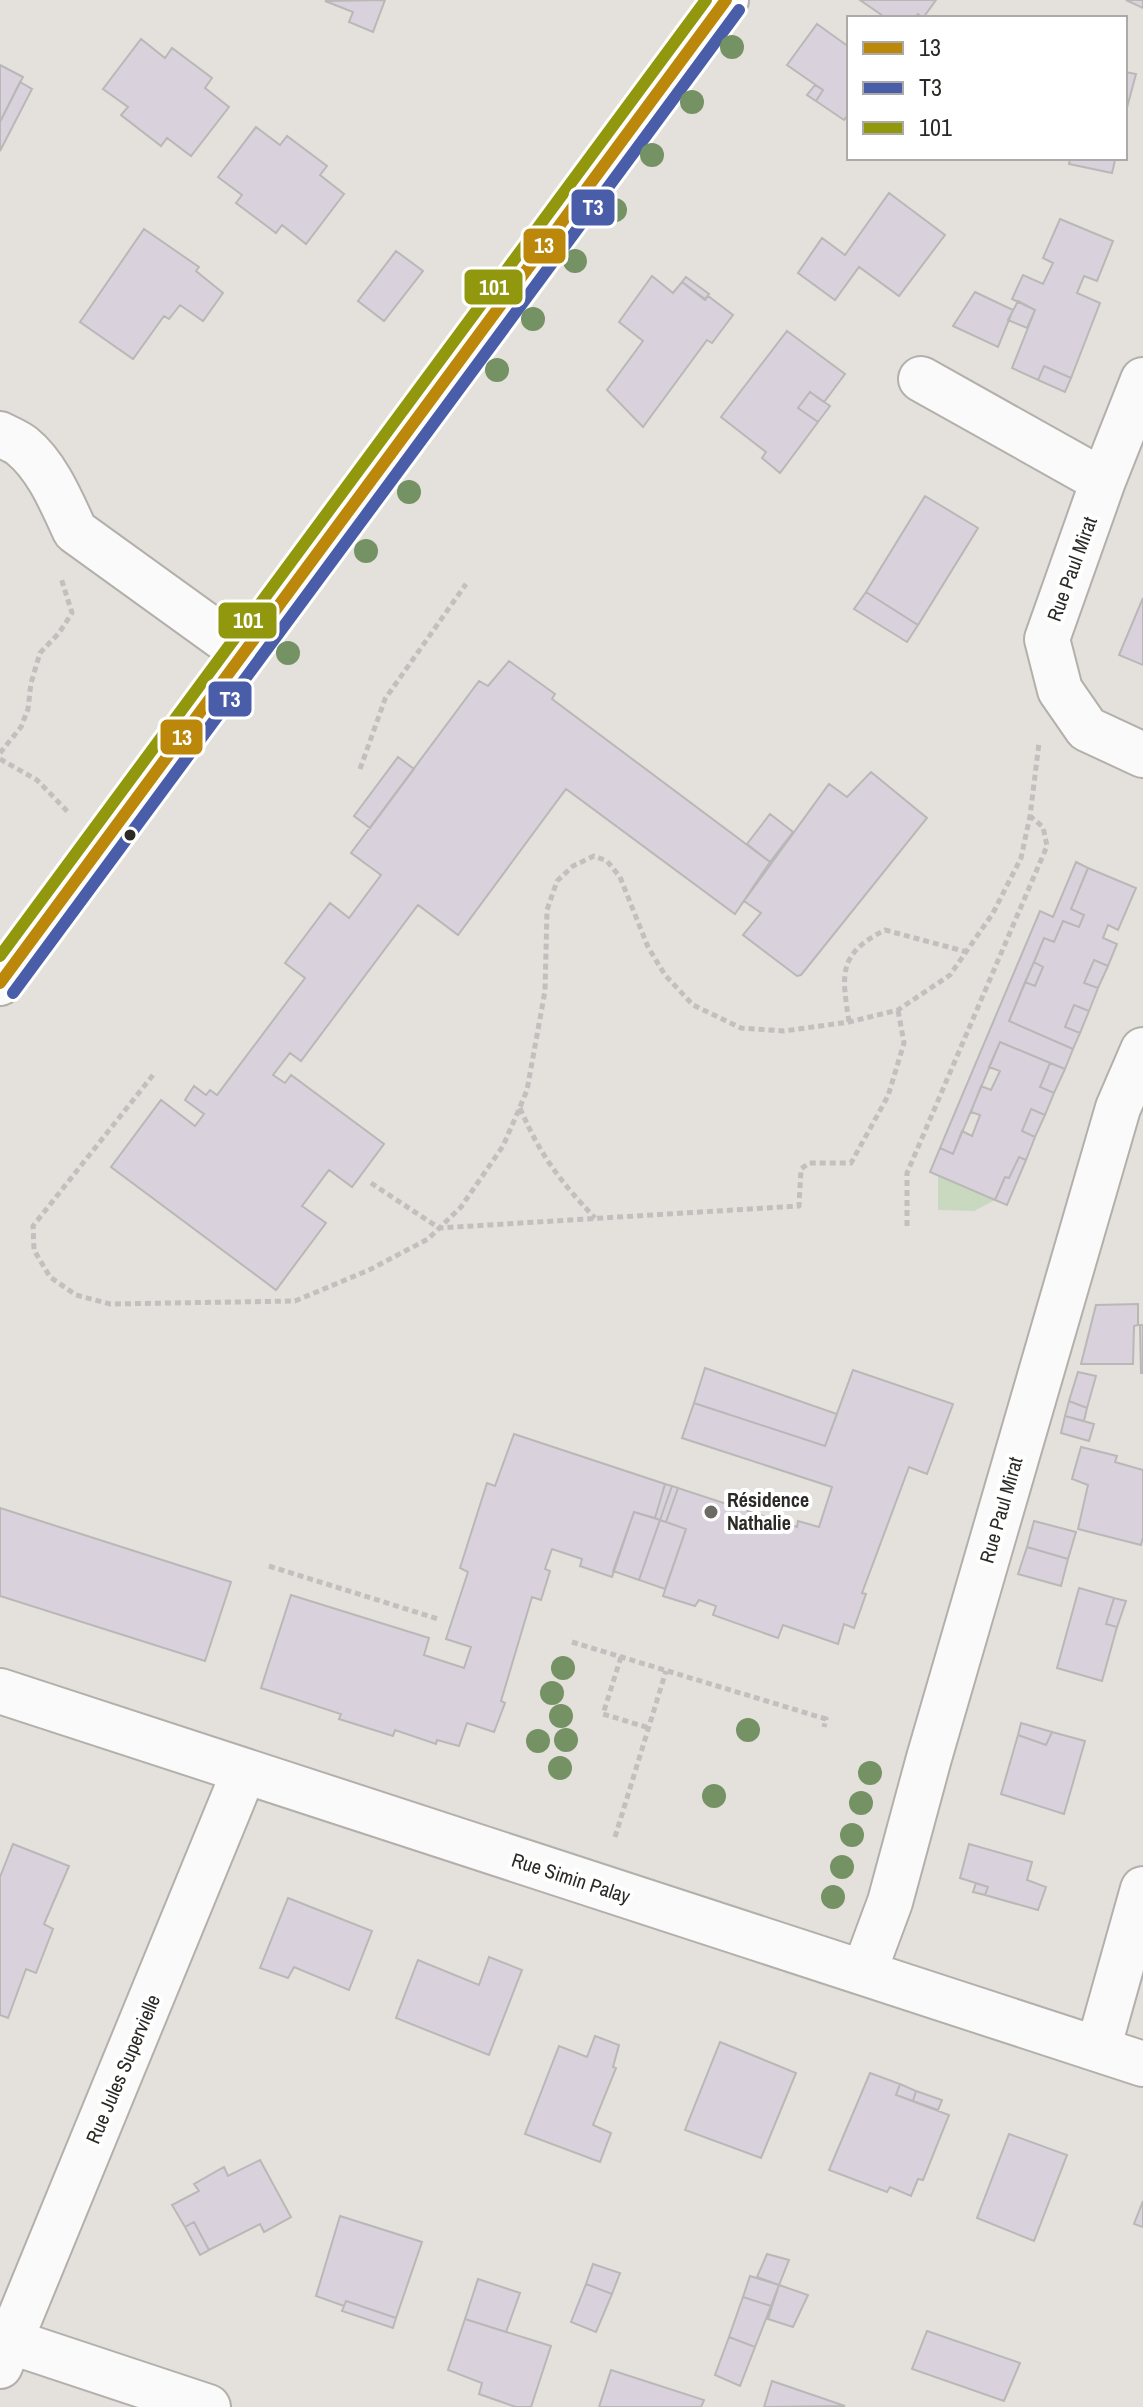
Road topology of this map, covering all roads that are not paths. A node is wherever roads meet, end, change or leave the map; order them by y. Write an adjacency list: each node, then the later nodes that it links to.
1 (726, 0): 6 (street)
2 (921, 379): 5 (street)
3 (1143, 380): 5 (street, Rue Paul Mirat)
4 (0, 434): 6 (street)
5 (1103, 481): 7 (street, Rue Paul Mirat)
6 (244, 653): 8 (street)
7 (1143, 755)
8 (0, 983)
9 (1143, 1050): 13 (street, Rue Paul Mirat)
10 (0, 1691): 11 (street, Rue Simin Palay)
11 (244, 1772): 13 (street, Rue Simin Palay); 16 (street, Rue Jules Supervielle)
12 (1143, 1889): 14 (street)
13 (864, 1972): 14 (street, Rue Simin Palay)
14 (1098, 2049): 15 (street, Rue Simin Palay)
15 (1143, 2064)
16 (3, 2349): 17 (street)
17 (208, 2407)

